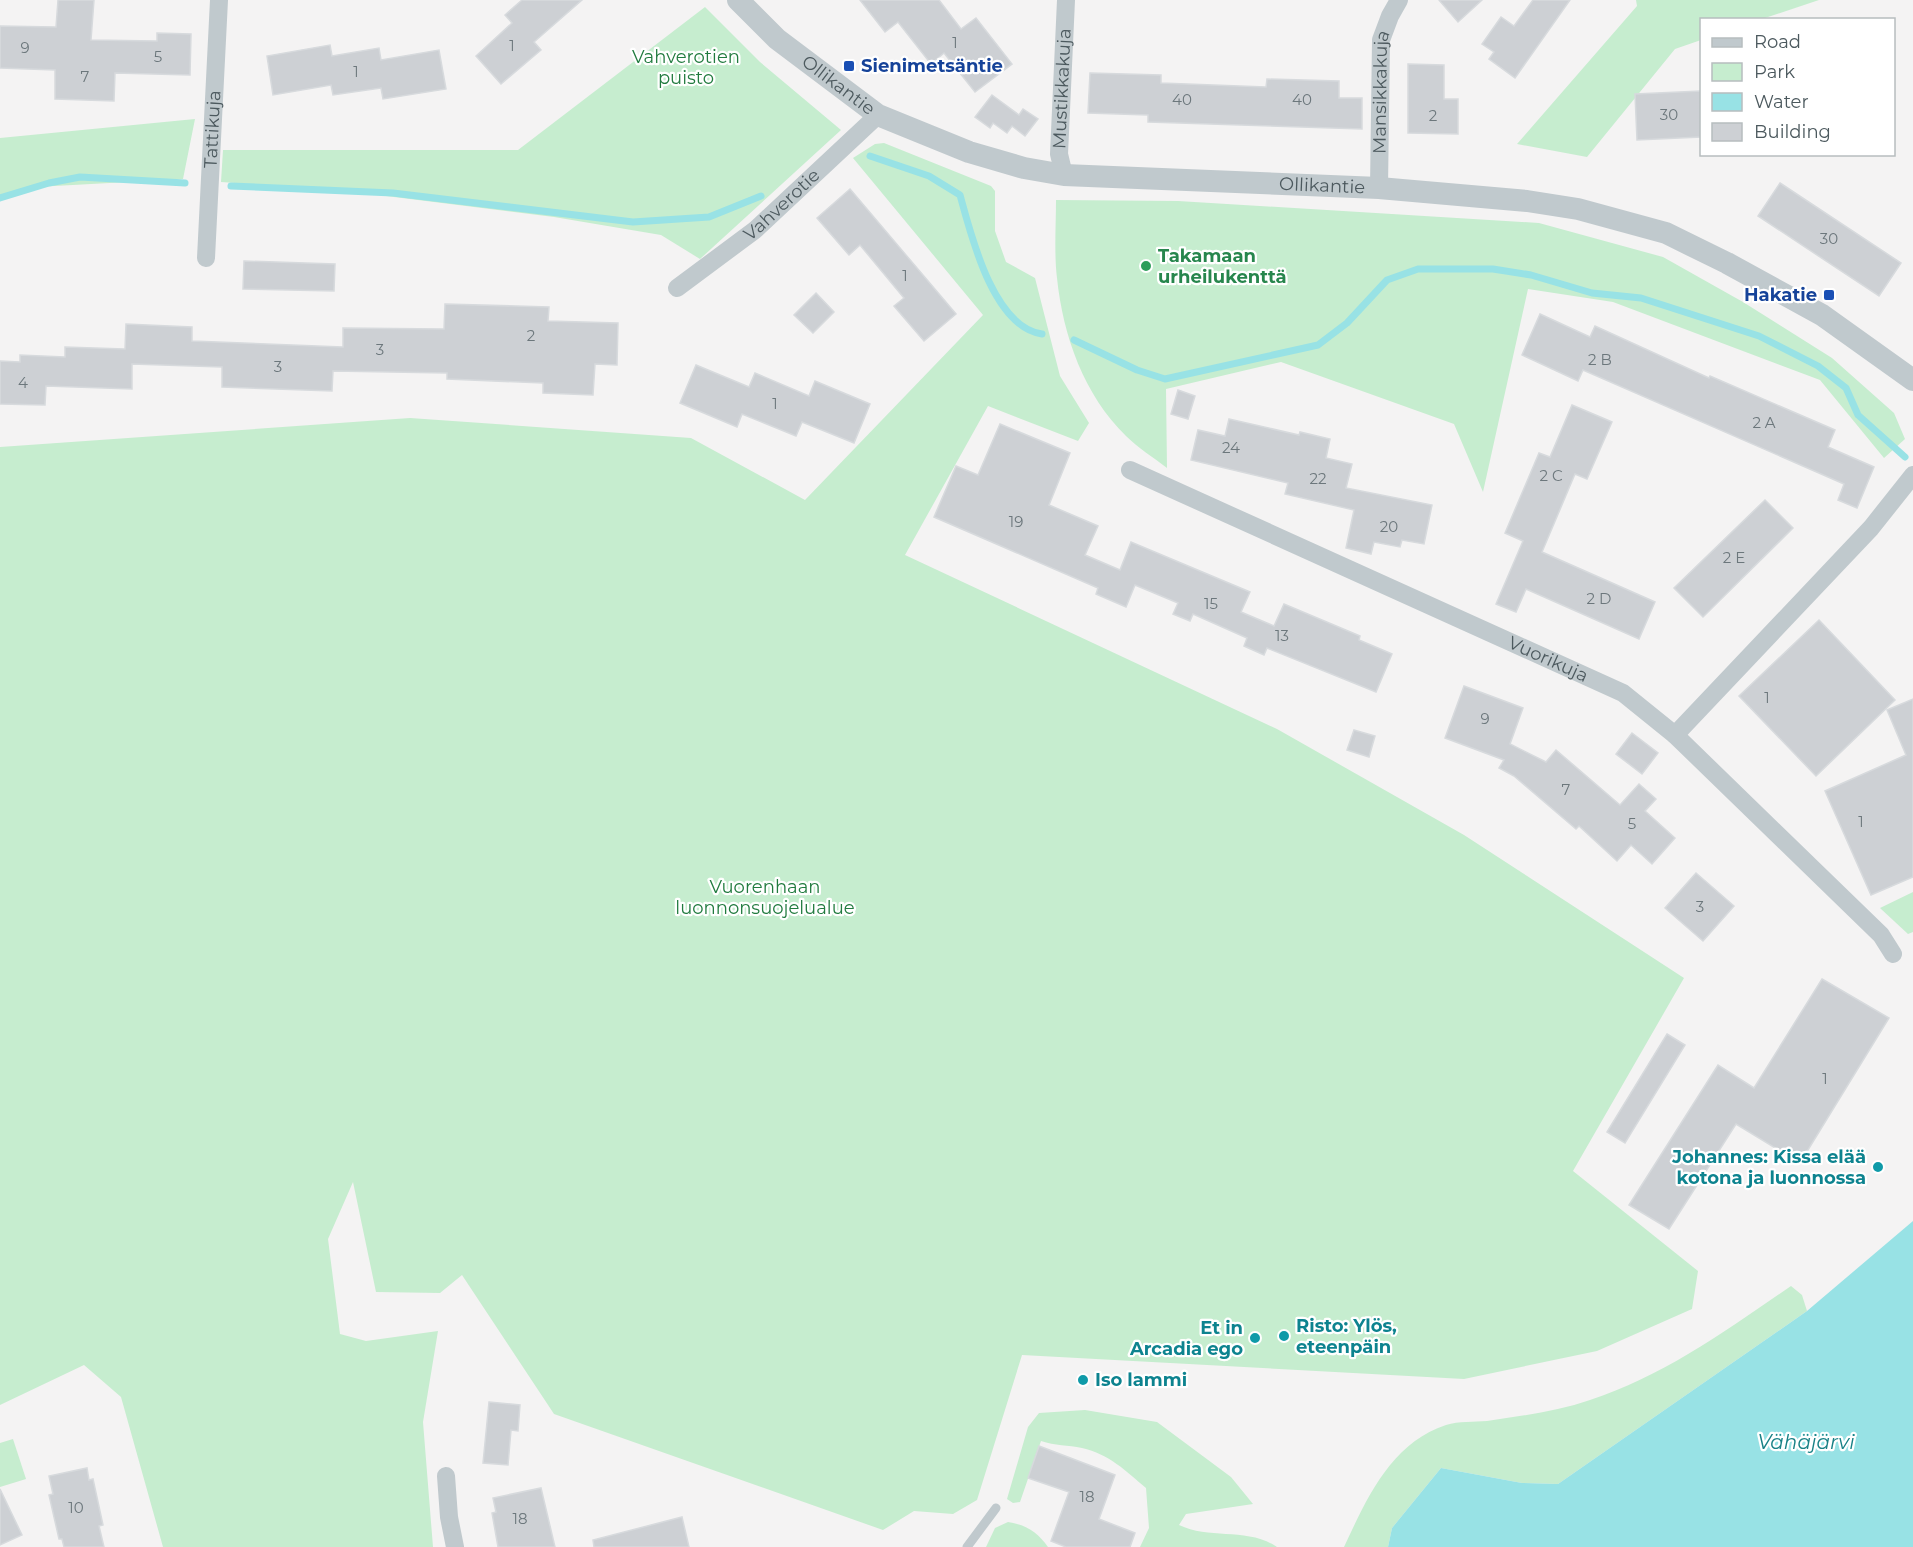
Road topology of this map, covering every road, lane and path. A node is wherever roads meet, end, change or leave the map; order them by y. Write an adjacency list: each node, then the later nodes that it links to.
1 (219, 0): 8 (street, Tattikuja)
2 (738, 0): 5 (street, Ollikantie)
3 (1066, 0): 6 (street, Mustikkakuja)
4 (1399, 0): 7 (street, Mansikkakuja)
5 (878, 115): 6 (street, Ollikantie); 9 (street, Vahverotie)
6 (1064, 175): 7 (street, Ollikantie)
7 (1379, 188): 10 (street, Ollikantie)
8 (206, 258)
9 (677, 288)
10 (1913, 380)
11 (1130, 470): 13 (street, Vuorikuja)
12 (1913, 475): 13 (street)
13 (1675, 735): 14 (street, Vuorikuja)
14 (1893, 954)
15 (446, 1476): 17 (street)
16 (996, 1509): 18 (lane)
17 (455, 1547)
18 (967, 1547)

